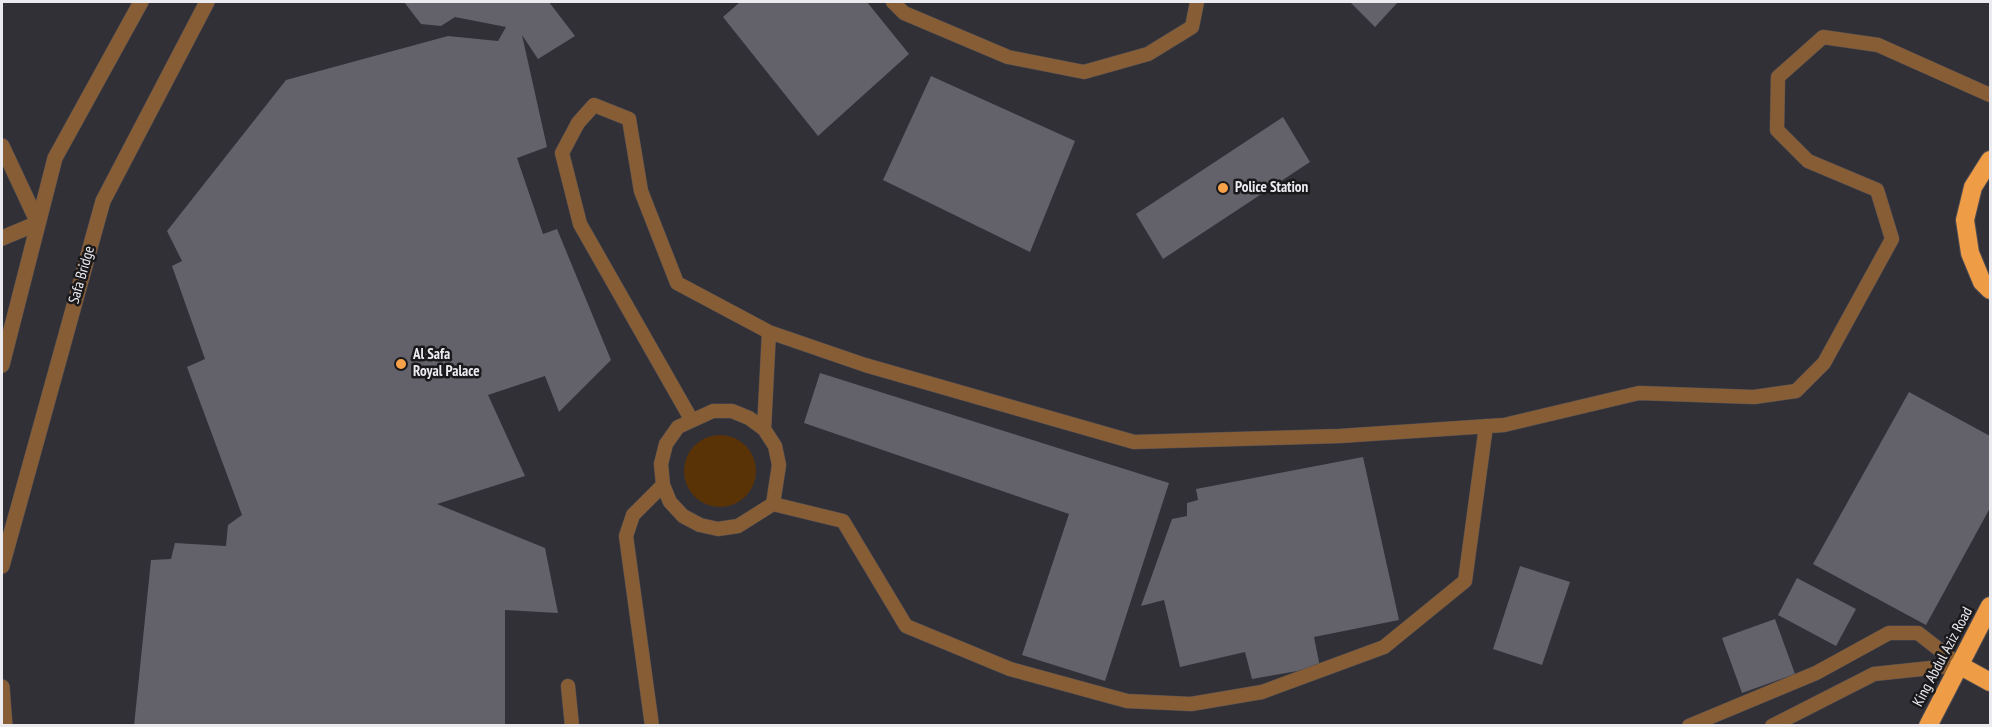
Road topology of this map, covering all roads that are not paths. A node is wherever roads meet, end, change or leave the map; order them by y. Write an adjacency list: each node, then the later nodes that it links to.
1 (141, 2): 8 (street)
2 (207, 2): 18 (street, Safa Bridge)
3 (893, 2): 4 (lane)
4 (1197, 2)
5 (1990, 95): 14 (lane)
6 (2, 146): 8 (street)
7 (1990, 160): 10 (highway)
8 (38, 223): 9 (street); 12 (street)
9 (2, 238)
10 (1990, 290)
11 (769, 332): 13 (lane); 14 (lane); 15 (lane)
12 (2, 365)
13 (691, 419): 15 (lane); 16 (lane)
14 (1486, 426): 17 (lane)
15 (764, 429): 17 (lane)
16 (663, 484): 17 (lane); 26 (lane)
17 (773, 504)
18 (2, 566)
19 (1990, 606): 20 (highway, King Abdul Aziz Road)
20 (1959, 665): 21 (highway); 27 (lane); 28 (lane); 29 (highway, King Abdul Aziz Road)
21 (1990, 682)
22 (568, 686): 25 (lane)
23 (2, 687): 24 (street)
24 (5, 726)
25 (572, 726)
26 (652, 726)
27 (1689, 726)
28 (1773, 726)
29 (1928, 726)

